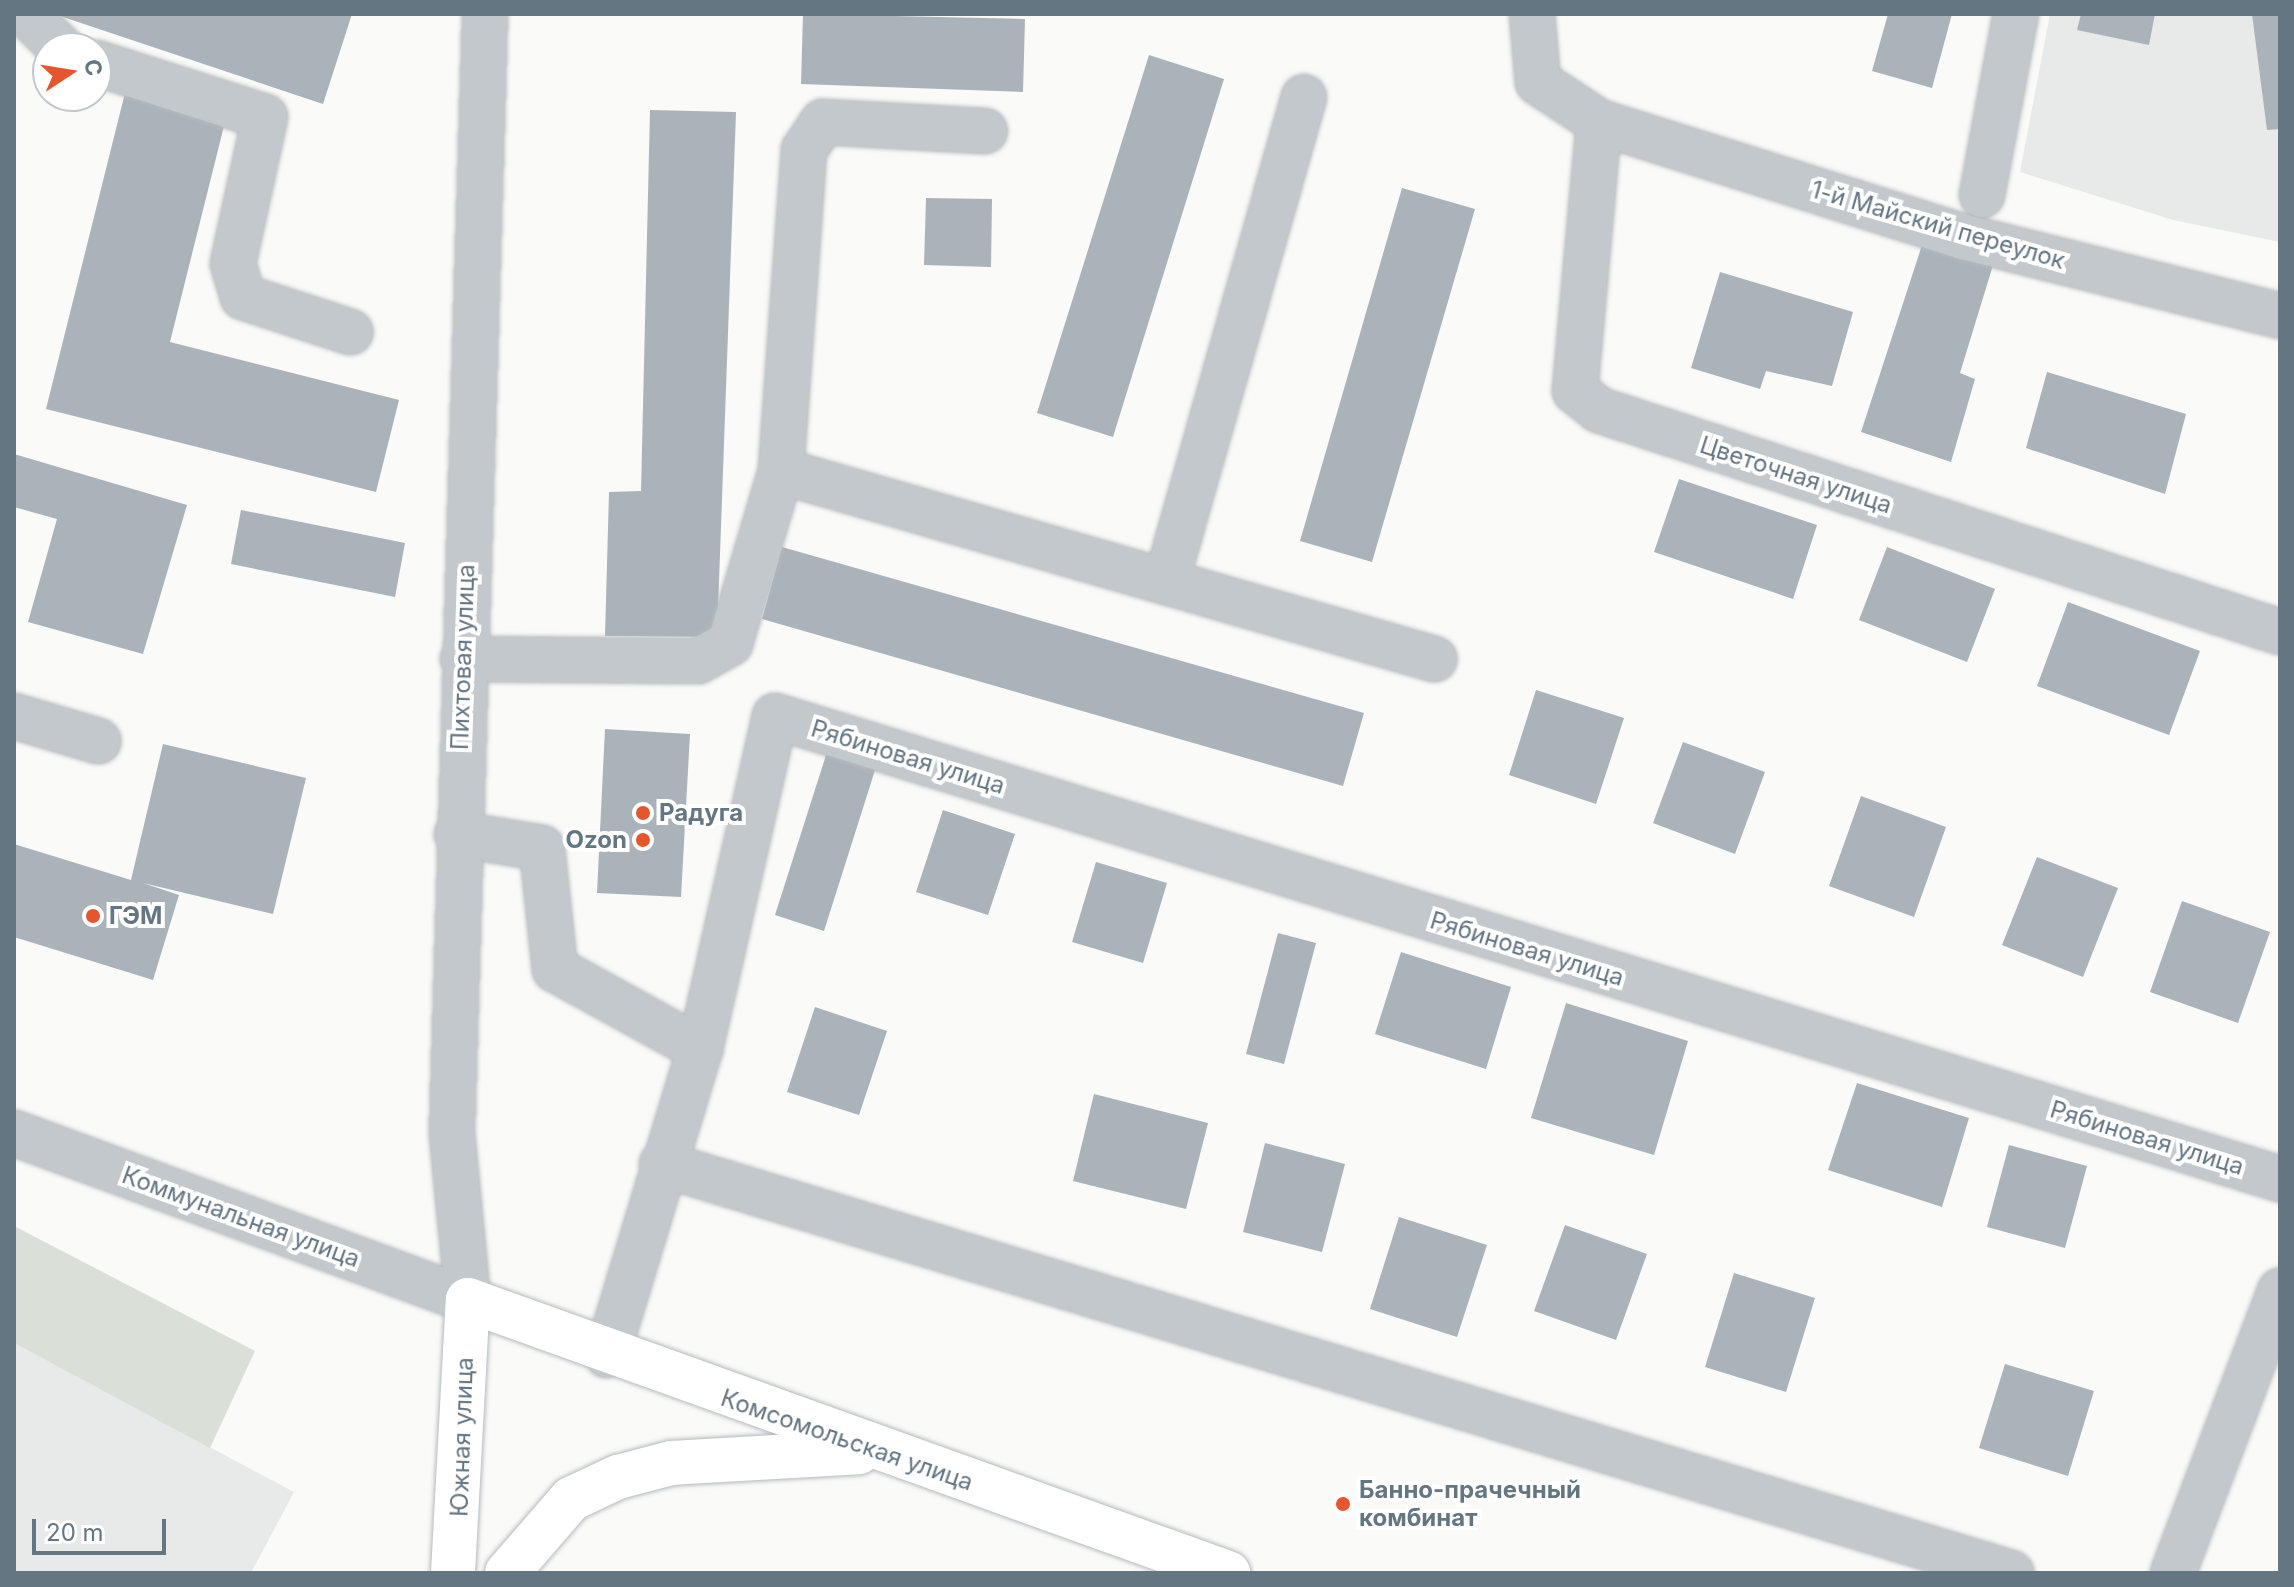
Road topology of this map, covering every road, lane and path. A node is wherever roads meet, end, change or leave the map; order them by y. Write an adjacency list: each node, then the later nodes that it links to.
1 (26, 14): 5 (street)
2 (485, 14): 16 (street, Пихтовая улица)
3 (1532, 14): 8 (street, 1-й Майский переулок)
4 (2016, 14): 10 (street)
5 (45, 32)
6 (112, 68): 12 (street)
7 (1304, 97): 14 (street)
8 (1599, 122): 11 (street, 1-й Майский переулок); 15 (street, Цветочная улица)
9 (985, 131): 13 (street)
10 (1982, 195)
11 (2280, 316)
12 (350, 332)
13 (781, 471): 14 (street); 16 (street)
14 (1166, 582): 17 (street)
15 (2280, 632)
16 (463, 659): 20 (street, Пихтовая улица)
17 (1434, 659)
18 (14, 716): 19 (street)
19 (98, 741)
20 (457, 834): 21 (street); 26 (street, Пихтовая улица)
21 (700, 1049): 23 (street); 24 (street, Рябиновая улица)
22 (14, 1133): 26 (street, Коммунальная улица)
23 (662, 1164): 27 (street); 32 (street)
24 (2280, 1179)
25 (2280, 1291): 33 (street)
26 (468, 1300): 27 (main road, Комсомольская улица); 29 (main road, Южная улица)
27 (607, 1355): 28 (main road, Комсомольская улица)
28 (877, 1451): 30 (main road); 31 (main road, Комсомольская улица)
29 (453, 1573)
30 (507, 1573)
31 (1228, 1573)
32 (2011, 1573)
33 (2173, 1573)

